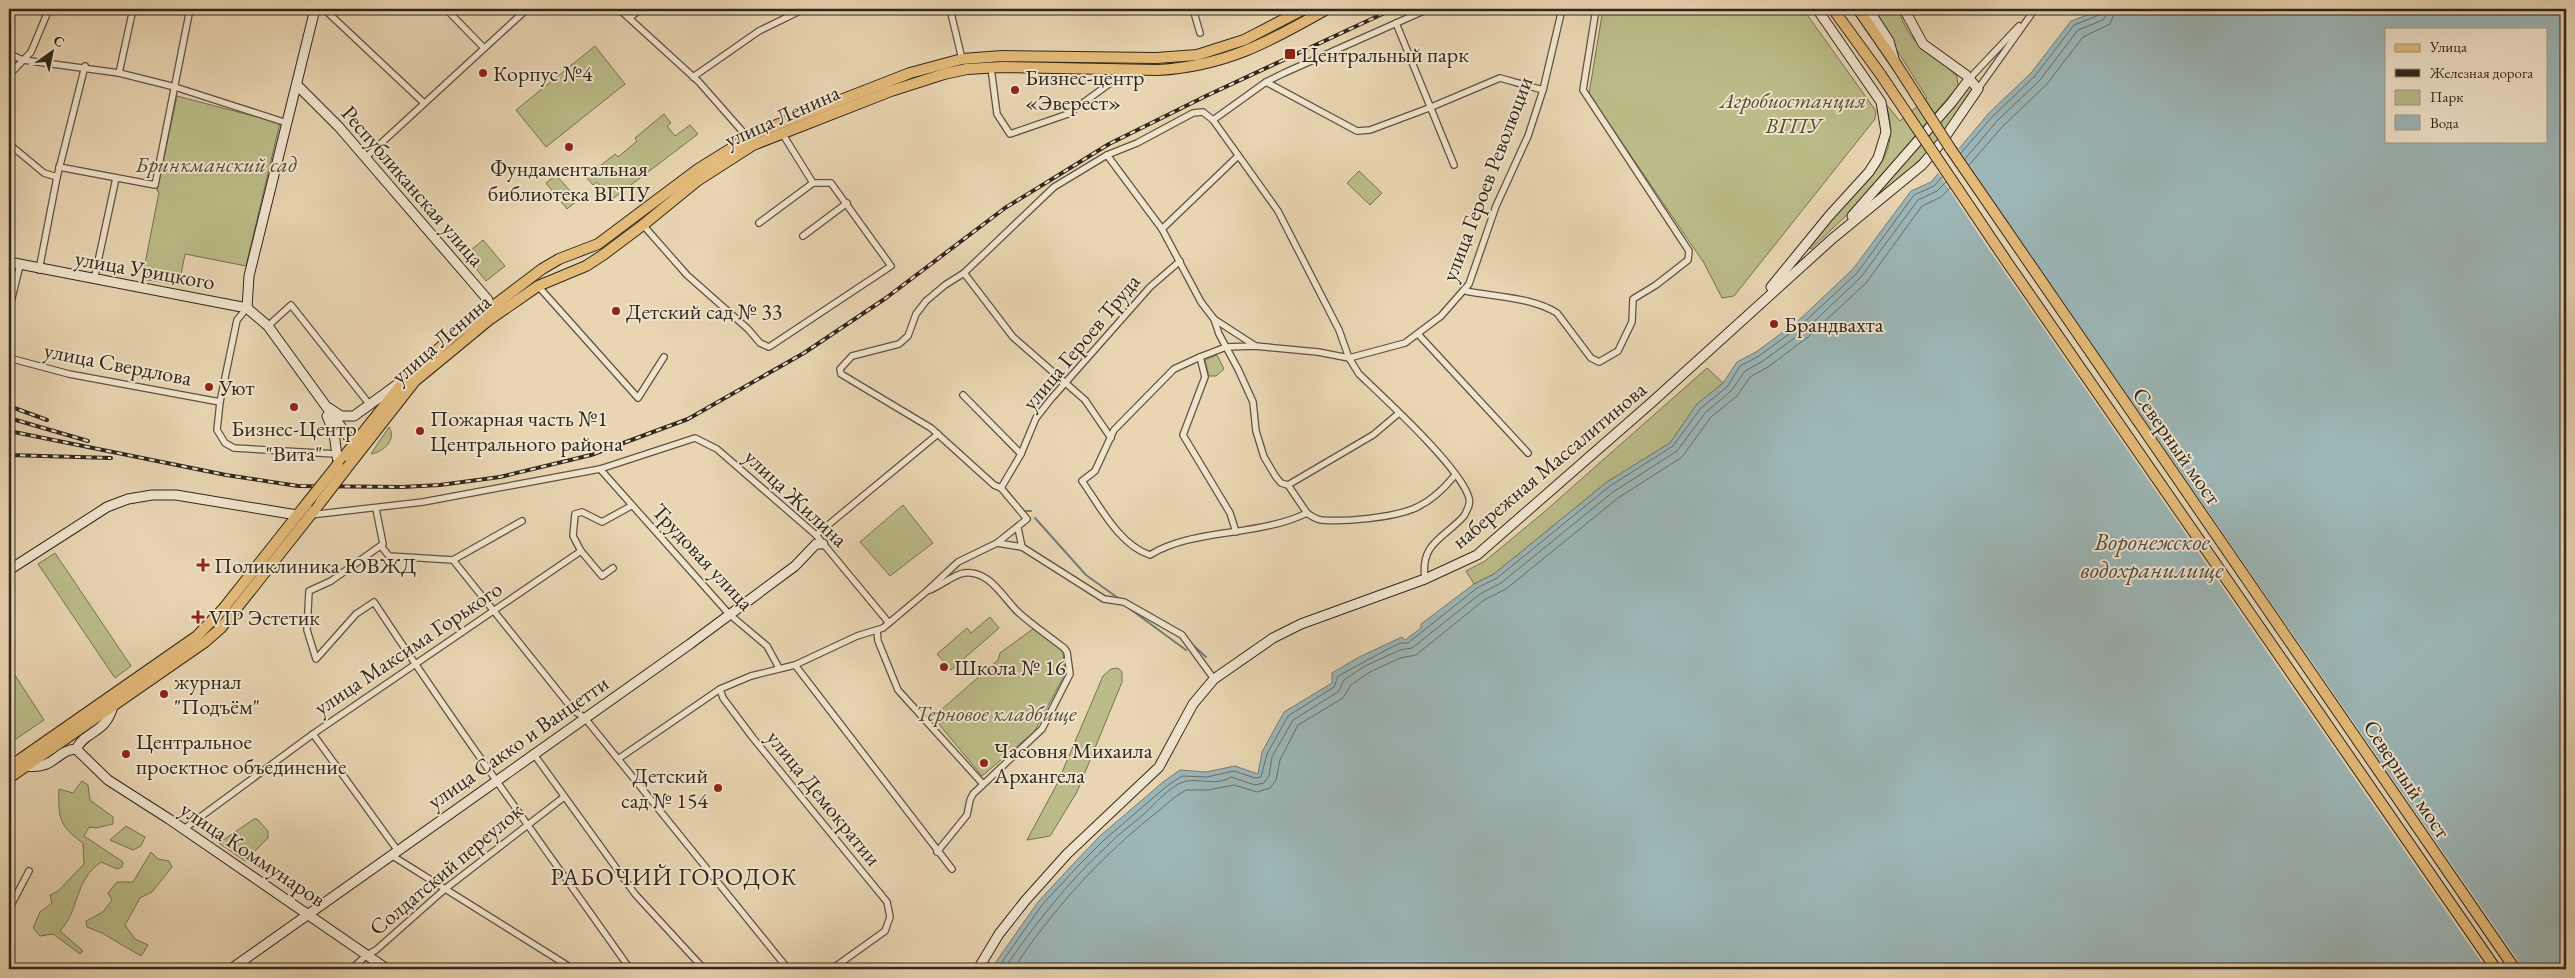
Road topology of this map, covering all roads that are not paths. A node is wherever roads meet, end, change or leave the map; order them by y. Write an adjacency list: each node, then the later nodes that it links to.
1 (49, 9): 30 (street)
2 (133, 9): 34 (street)
3 (190, 9): 41 (street)
4 (316, 9): 40 (main road)
5 (324, 9): 44 (street)
6 (446, 9): 27 (street)
7 (527, 9): 27 (street)
8 (619, 9): 24 (street)
9 (641, 9): 24 (street)
10 (804, 9): 36 (street)
11 (950, 9): 29 (street)
12 (1193, 9): 26 (street)
13 (1304, 9): 29 (main road, улица Ленина)
14 (1327, 9): 33 (main road, улица Ленина)
15 (1428, 9): 25 (street)
16 (1562, 9): 43 (street, улица Героев Революции)
17 (1596, 9): 72 (street)
18 (1817, 9): 76 (main road)
19 (1833, 9): 162 (main road, Северный мост, bridge)
20 (1858, 9): 31 (main road, Северный мост)
21 (1868, 9): 31 (main road)
22 (1904, 9): 37 (main road)
23 (2034, 10): 37 (street); 42 (street)
24 (630, 18): 36 (street)
25 (1396, 22): 39 (street); 45 (street)
26 (1200, 33)
27 (484, 48): 44 (street)
28 (9, 54): 30 (street)
29 (962, 59): 49 (main road, улица Ленина)
30 (23, 60): 32 (street); 35 (street)
31 (1896, 64): 163 (main road, Северный мост, bridge)
32 (85, 66): 34 (street); 55 (street)
33 (991, 68): 38 (street); 48 (main road, улица Ленина)
34 (119, 73): 41 (street)
35 (9, 75)
36 (693, 77): 49 (street)
37 (1970, 78): 42 (main road); 64 (main road, набережная Массалитинова)
38 (1113, 81)
39 (1266, 82): 45 (street); 46 (street)
40 (297, 85): 47 (main road); 53 (main road, Республиканская улица)
41 (175, 87): 47 (street); 57 (street)
42 (1978, 89): 64 (main road, набережная Массалитинова)
43 (1543, 90): 45 (street); 72 (street, улица Героев Революции)
44 (424, 103): 53 (street)
45 (1429, 108): 54 (street)
46 (1213, 120): 51 (street); 52 (street)
47 (287, 123): 73 (main road)
48 (782, 133): 49 (main road, улица Ленина); 58 (street)
49 (751, 141): 61 (main road, улица Ленина); 75 (main road, улица Ленина)
50 (9, 144): 56 (street)
51 (1107, 155): 62 (street); 69 (street)
52 (1237, 157): 62 (street); 85 (street)
53 (365, 158): 75 (main road, Республиканская улица)
54 (1454, 165)
55 (59, 168): 56 (street); 57 (street)
56 (57, 177): 68 (street)
57 (116, 178): 70 (street)
58 (813, 182): 59 (street); 60 (street)
59 (847, 204): 61 (street); 63 (street)
60 (759, 223)
61 (643, 225): 71 (main road, улица Ленина)
62 (1162, 229): 66 (street)
63 (803, 236)
64 (1832, 239): 76 (main road, набережная Массалитинова)
65 (9, 262): 67 (main road, улица Урицкого)
66 (1180, 262): 77 (street); 87 (street, улица Героев Труда)
67 (20, 265): 68 (main road, улица Урицкого); 74 (street)
68 (39, 270): 70 (main road, улица Урицкого)
69 (964, 273): 87 (street); 94 (street)
70 (94, 280): 73 (main road, улица Урицкого)
71 (538, 286): 75 (main road, улица Ленина); 82 (street)
72 (1466, 291): 79 (street, улица Героев Революции)
73 (246, 308): 78 (main road, улица Урицкого); 89 (street)
74 (9, 310)
75 (492, 312): 86 (main road, улица Ленина); 96 (main road, улица Ленина)
76 (1750, 312): 121 (main road, набережная Массалитинова)
77 (1214, 319): 80 (street); 81 (street)
78 (268, 326): 90 (main road, улица Урицкого); 91 (street)
79 (1418, 334): 85 (street, улица Героев Революции); 97 (street)
80 (1255, 346): 81 (street, улица Героев Революции); 85 (street, улица Героев Революции)
81 (1226, 347): 83 (street, улица Героев Революции); 102 (street)
82 (664, 357)
83 (1200, 357): 95 (street, улица Героев Революции); 111 (street)
84 (9, 358): 89 (street, улица Свердлова)
85 (1349, 358): 92 (street)
86 (407, 377): 91 (main road, улица Ленина); 96 (main road, улица Ленина)
87 (1066, 383): 95 (street); 98 (street, улица Героев Труда)
88 (963, 395): 98 (street)
89 (220, 402): 99 (street)
90 (323, 404): 93 (main road, улица Урицкого); 96 (main road, улица Урицкого); 99 (main road)
91 (370, 404): 93 (main road, улица Ленина)
92 (1399, 413): 101 (street); 102 (street)
93 (354, 416)
94 (938, 434): 103 (street); 112 (street)
95 (1111, 438): 111 (street, улица Героев Революции)
96 (356, 448): 99 (main road, улица Ленина); 108 (main road, улица Ленина, bridge)
97 (1528, 453)
98 (1021, 454): 103 (street, улица Героев Труда)
99 (337, 459): 107 (main road, улица Ленина, bridge)
100 (600, 469): 104 (street, Трудовая улица); 105 (street); 112 (street, улица Жилина)
101 (1455, 476): 106 (street); 121 (street)
102 (1288, 484): 106 (street)
103 (1001, 488): 110 (street)
104 (631, 506): 117 (street); 124 (street, Трудовая улица)
105 (376, 508): 108 (street); 115 (street)
106 (1307, 514): 111 (street)
107 (298, 515): 120 (main road); 139 (main road, улица Ленина)
108 (310, 515): 132 (main road, улица Ленина)
109 (522, 521): 118 (street)
110 (1018, 528): 113 (street); 116 (street)
111 (1236, 532)
112 (816, 534): 114 (street, улица Жилина)
113 (997, 543): 116 (street); 122 (street)
114 (823, 544): 124 (main road, улица Сакко и Ванцетти); 125 (street, улица Жилина)
115 (381, 546): 118 (street); 127 (street)
116 (1022, 547): 130 (street)
117 (581, 551): 119 (street); 123 (street, улица Максима Горького)
118 (453, 560): 123 (street)
119 (613, 568)
120 (9, 570)
121 (1426, 579): 130 (main road, набережная Массалитинова)
122 (927, 591): 125 (street); 141 (street)
123 (494, 610): 127 (street, улица Максима Горького); 133 (street)
124 (730, 614): 129 (street, Трудовая улица); 133 (main road, улица Сакко и Ванцетти)
125 (889, 623): 126 (street)
126 (877, 630): 128 (street); 141 (street)
127 (414, 664): 134 (street, улица Максима Горького); 140 (street)
128 (795, 665): 129 (street); 145 (street)
129 (778, 668): 131 (street)
130 (1214, 679): 161 (main road, набережная Массалитинова)
131 (720, 689): 137 (street); 160 (street, улица Демократии)
132 (113, 706): 135 (main road); 138 (main road, улица Ленина)
133 (584, 717): 136 (main road, улица Сакко и Ванцетти); 137 (street)
134 (313, 734): 144 (street, улица Максима Горького); 146 (street)
135 (76, 750): 138 (main road); 144 (main road, улица Коммунаров)
136 (533, 753): 140 (main road, улица Сакко и Ванцетти); 142 (street)
137 (618, 759): 159 (street)
138 (26, 766): 139 (main road, улица Ленина)
139 (10, 771)
140 (495, 780): 143 (street); 146 (main road, улица Сакко и Ванцетти)
141 (983, 784): 145 (street)
142 (564, 797): 143 (street, Солдатский переулок); 158 (street)
143 (528, 823): 149 (street, Солдатский переулок); 157 (street)
144 (184, 829): 151 (main road, улица Коммунаров)
145 (937, 852): 147 (street)
146 (395, 853): 149 (street); 151 (main road, улица Сакко и Ванцетти)
147 (952, 869)
148 (29, 871): 150 (street)
149 (445, 890): 152 (street, Солдатский переулок); 156 (street)
150 (9, 909)
151 (310, 915): 152 (main road, улица Коммунаров); 153 (main road, улица Сакко и Ванцетти)
152 (367, 955): 154 (street, Солдатский переулок); 155 (main road, улица Коммунаров)
153 (232, 969)
154 (351, 969)
155 (387, 969)
156 (573, 969)
157 (630, 969)
158 (704, 969)
159 (788, 969)
160 (832, 969)
161 (978, 969)
162 (2496, 969)
163 (2515, 969)

